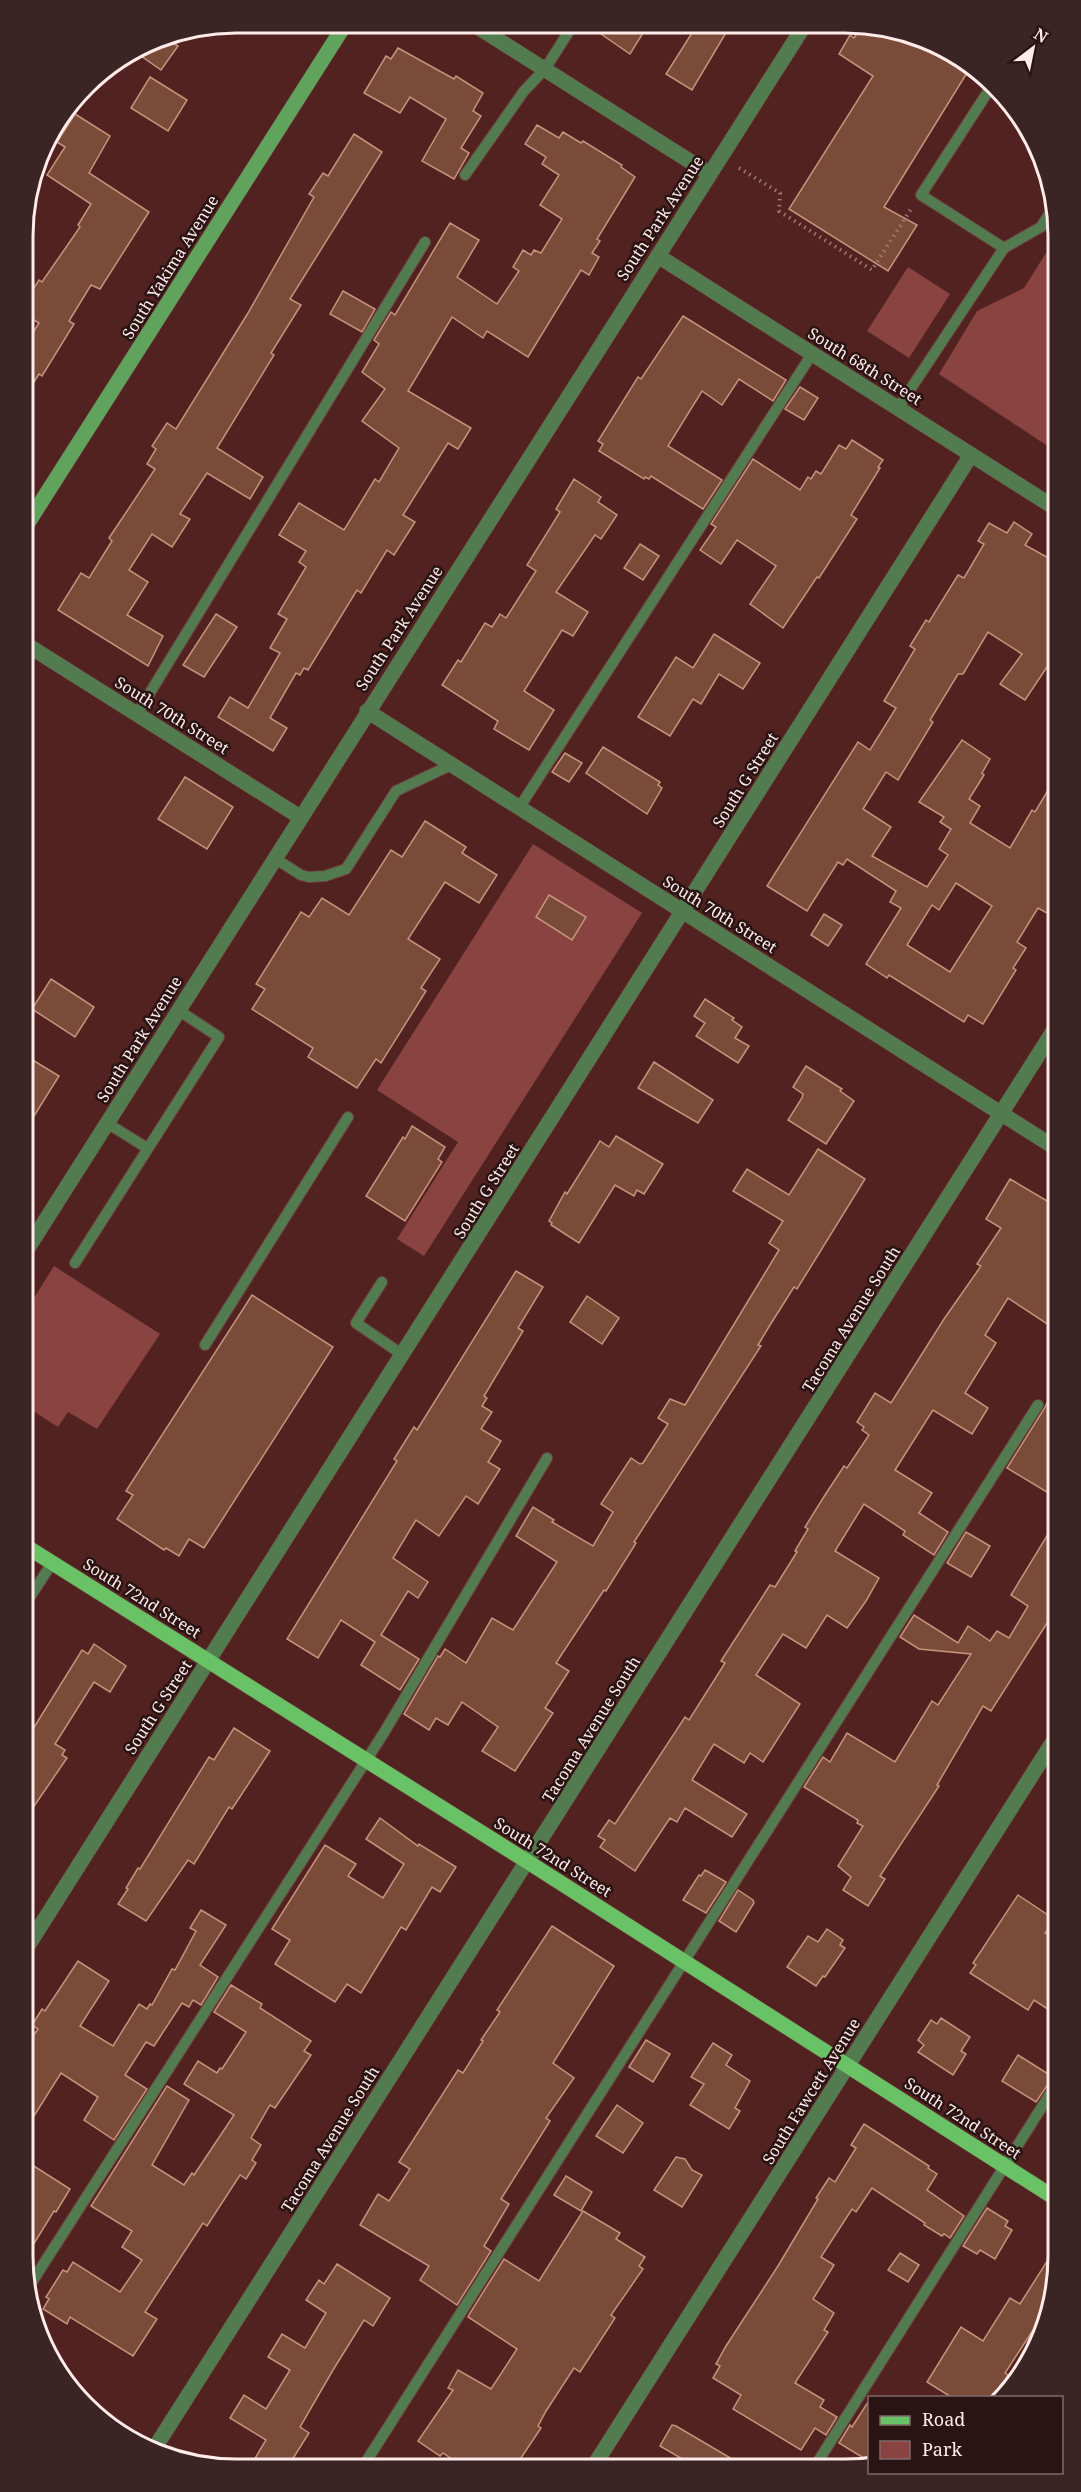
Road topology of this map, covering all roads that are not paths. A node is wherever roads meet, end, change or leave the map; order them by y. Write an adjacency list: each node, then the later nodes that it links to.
1 (340, 33): 17 (main road, South Yakima Avenue)
2 (487, 33): 5 (street)
3 (568, 33): 5 (lane)
4 (800, 33): 7 (street, South Park Avenue)
5 (545, 69): 7 (street); 8 (lane)
6 (988, 92): 11 (lane)
7 (710, 174): 12 (street, South Park Avenue)
8 (465, 175)
9 (1047, 218): 11 (lane)
10 (425, 242): 20 (lane)
11 (1004, 248): 14 (lane)
12 (658, 256): 13 (street, South 68th Street); 19 (street, South Park Avenue)
13 (812, 354): 14 (street, South 68th Street); 22 (lane)
14 (897, 408): 15 (street, South 68th Street)
15 (971, 455): 16 (street, South 68th Street); 25 (street, South G Street)
16 (1048, 503)
17 (33, 516)
18 (33, 649): 20 (street, South 70th Street)
19 (368, 711): 21 (street, South 70th Street); 23 (street, South Park Avenue)
20 (137, 714): 23 (street, South 70th Street)
21 (451, 765): 22 (street, South 70th Street); 24 (lane)
22 (519, 808): 25 (street, South 70th Street)
23 (300, 817): 24 (street, South Park Avenue)
24 (274, 858): 26 (street, South Park Avenue)
25 (684, 912): 28 (street, South 70th Street); 37 (street, South G Street)
26 (178, 1010): 30 (street, South Park Avenue); 32 (lane)
27 (1048, 1040): 28 (street, Tacoma Avenue South)
28 (1002, 1114): 31 (street, South 70th Street); 46 (street, Tacoma Avenue South)
29 (348, 1118): 36 (lane)
30 (107, 1123): 32 (lane); 33 (street, South Park Avenue)
31 (1048, 1143)
32 (147, 1148): 34 (lane)
33 (33, 1240)
34 (75, 1263)
35 (382, 1282): 37 (lane)
36 (205, 1345)
37 (403, 1355): 43 (street, South G Street)
38 (1038, 1404): 48 (lane)
39 (547, 1458): 45 (lane)
40 (33, 1551): 41 (main road, South 72nd Street)
41 (52, 1563): 42 (lane); 43 (main road, South 72nd Street)
42 (33, 1592)
43 (209, 1661): 45 (main road, South 72nd Street); 47 (street, South G Street)
44 (1048, 1750): 49 (street, South Fawcett Avenue)
45 (366, 1761): 46 (main road, South 72nd Street); 53 (lane)
46 (528, 1862): 48 (main road, South 72nd Street); 54 (street, Tacoma Avenue South)
47 (33, 1938)
48 (684, 1962): 49 (main road, South 72nd Street); 55 (lane)
49 (849, 2066): 51 (main road, South 72nd Street); 56 (street, South Fawcett Avenue)
50 (1048, 2097): 51 (lane)
51 (1005, 2166): 52 (main road, South 72nd Street); 57 (lane)
52 (1048, 2194)
53 (35, 2278)
54 (158, 2443)
55 (368, 2459)
56 (598, 2459)
57 (820, 2459)

